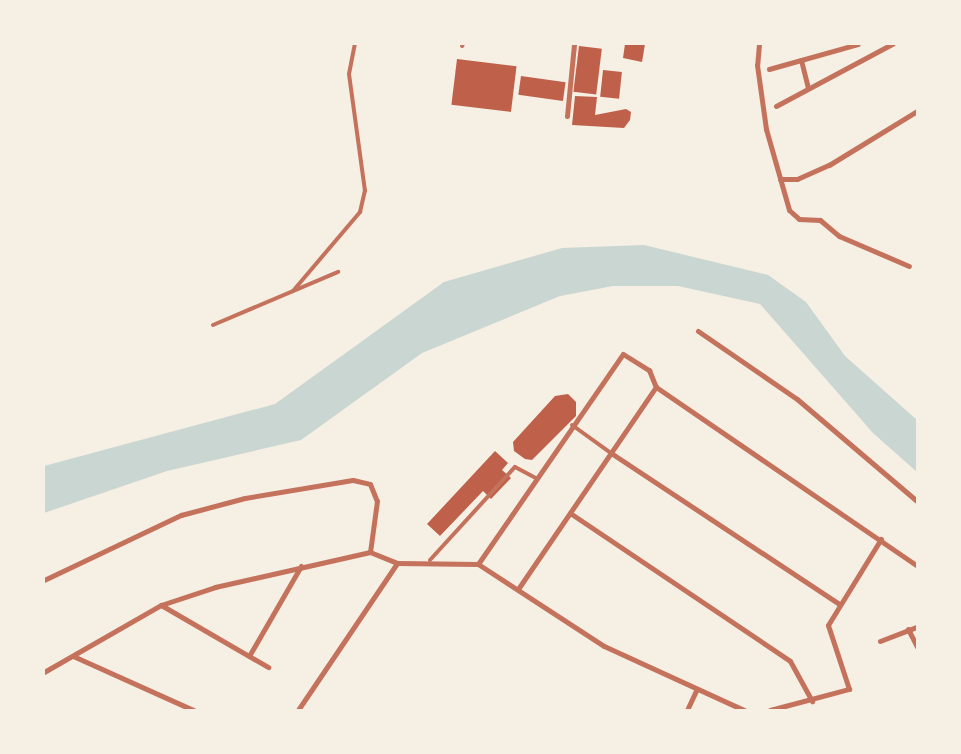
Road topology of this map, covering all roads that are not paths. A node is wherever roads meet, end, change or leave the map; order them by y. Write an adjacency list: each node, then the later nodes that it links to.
1 (355, 44): 15 (lane)
2 (574, 44): 11 (street)
3 (759, 44): 12 (street)
4 (858, 44): 6 (street)
5 (892, 44): 8 (street)
6 (801, 60): 7 (street); 8 (street)
7 (769, 69)
8 (808, 88): 9 (street)
9 (776, 106)
10 (917, 111): 12 (street)
11 (567, 116)
12 (780, 179): 13 (street)
13 (909, 266)
14 (338, 272): 15 (lane)
15 (293, 291): 16 (lane)
16 (213, 325)
17 (698, 331): 22 (street)
18 (656, 387): 19 (street); 20 (street); 24 (street)
19 (572, 425): 20 (lane); 21 (street)
20 (611, 453): 23 (street); 34 (street)
21 (536, 478): 26 (lane); 28 (street)
22 (917, 501)
23 (570, 513): 32 (street); 44 (street)
24 (881, 539): 30 (street); 34 (street)
25 (370, 552): 27 (street); 29 (street); 31 (street)
26 (430, 560): 27 (street); 28 (street)
27 (397, 563): 46 (street)
28 (478, 564): 32 (street)
29 (301, 566): 33 (street); 40 (street)
30 (917, 566)
31 (44, 580)
32 (518, 590): 43 (street)
33 (161, 604): 39 (street); 40 (street)
34 (839, 604): 44 (street)
35 (917, 626): 36 (street)
36 (908, 629): 37 (street); 38 (street)
37 (880, 641)
38 (917, 647)
39 (72, 656): 42 (street); 45 (street)
40 (249, 656): 41 (street)
41 (268, 666)
42 (44, 672)
43 (697, 690): 47 (street); 48 (street)
44 (812, 701): 49 (street)
45 (193, 710)
46 (298, 710)
47 (687, 710)
48 (744, 710)
49 (770, 710)

